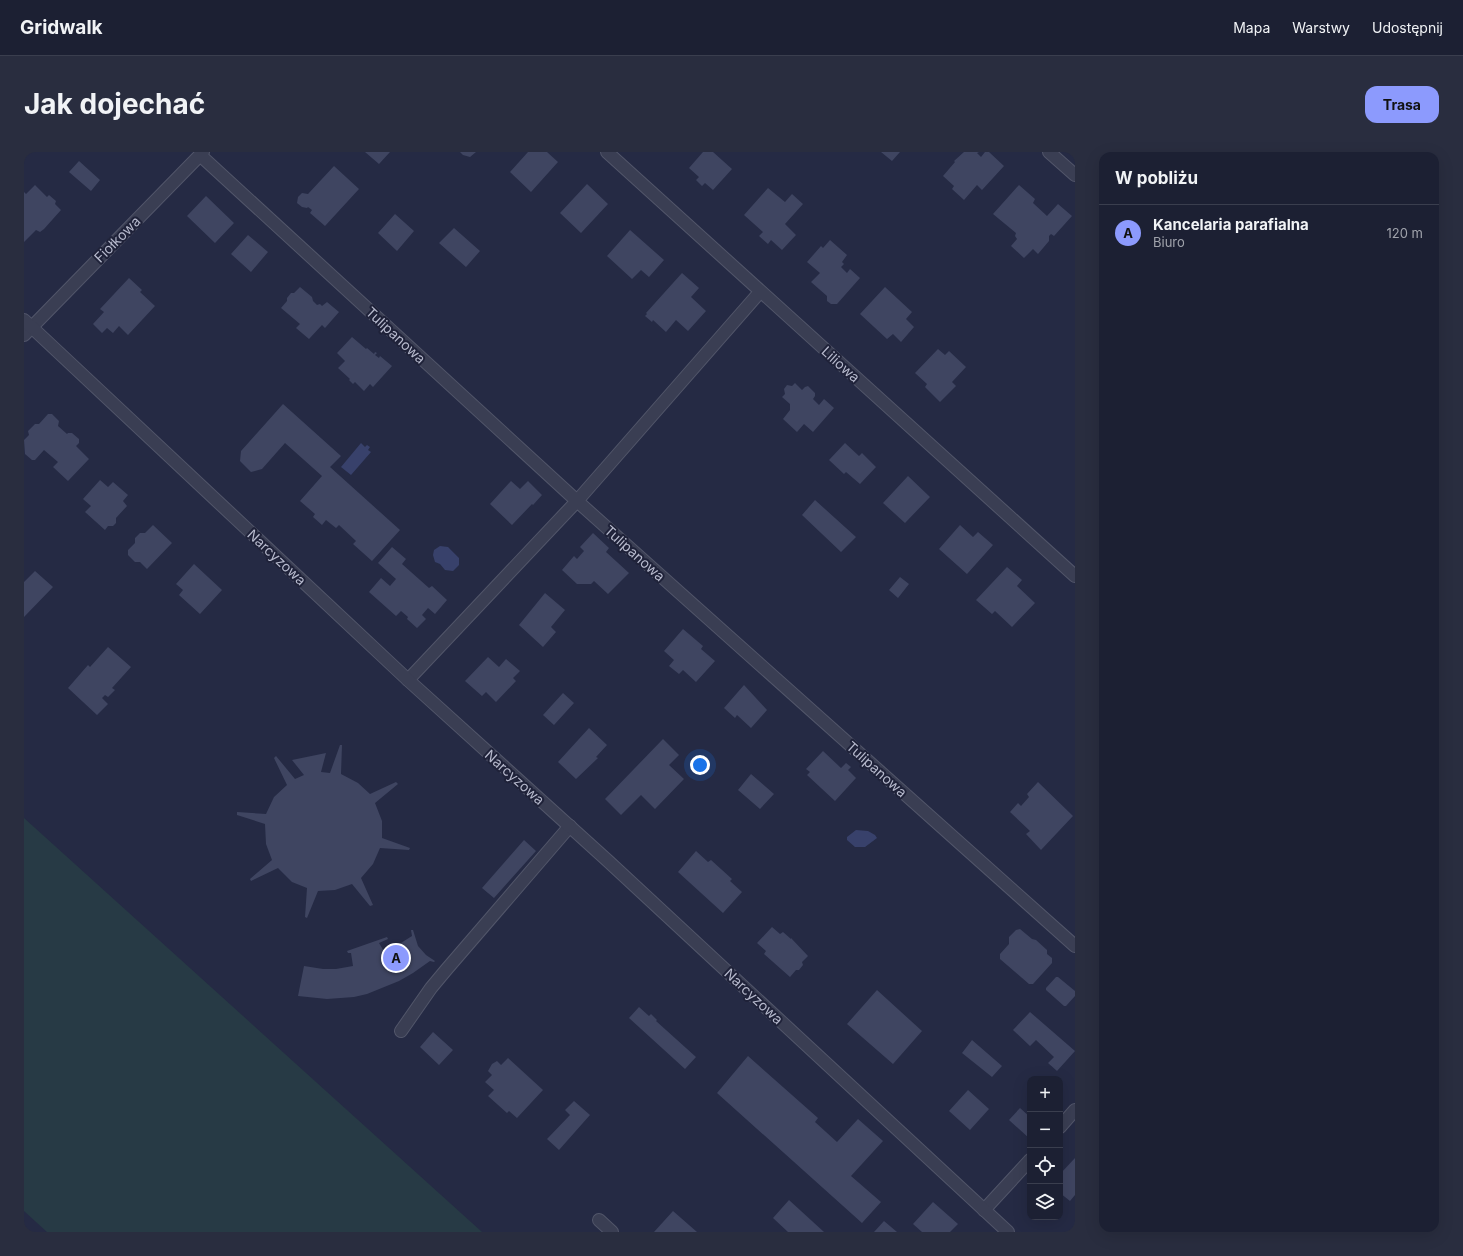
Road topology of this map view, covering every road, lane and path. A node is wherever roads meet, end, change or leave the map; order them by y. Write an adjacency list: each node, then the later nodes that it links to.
1 (607, 152): 5 (street, Liliowa)
2 (1049, 152): 4 (street)
3 (201, 154): 6 (street, Fiołkowa); 7 (street, Tulipanowa)
4 (1075, 175)
5 (760, 292): 7 (street); 8 (street, Liliowa)
6 (26, 327): 9 (street, Narcyzowa)
7 (577, 501): 9 (street); 11 (street, Tulipanowa)
8 (1075, 576)
9 (408, 680): 10 (street, Narcyzowa)
10 (570, 826): 12 (street); 16 (street, Narcyzowa)
11 (1075, 946)
12 (401, 1031)
13 (1075, 1110): 14 (street)
14 (1063, 1124)
15 (1027, 1163): 16 (street)
16 (984, 1210): 19 (street, Narcyzowa)
17 (599, 1220): 18 (street)
18 (612, 1232)
19 (1008, 1232)

